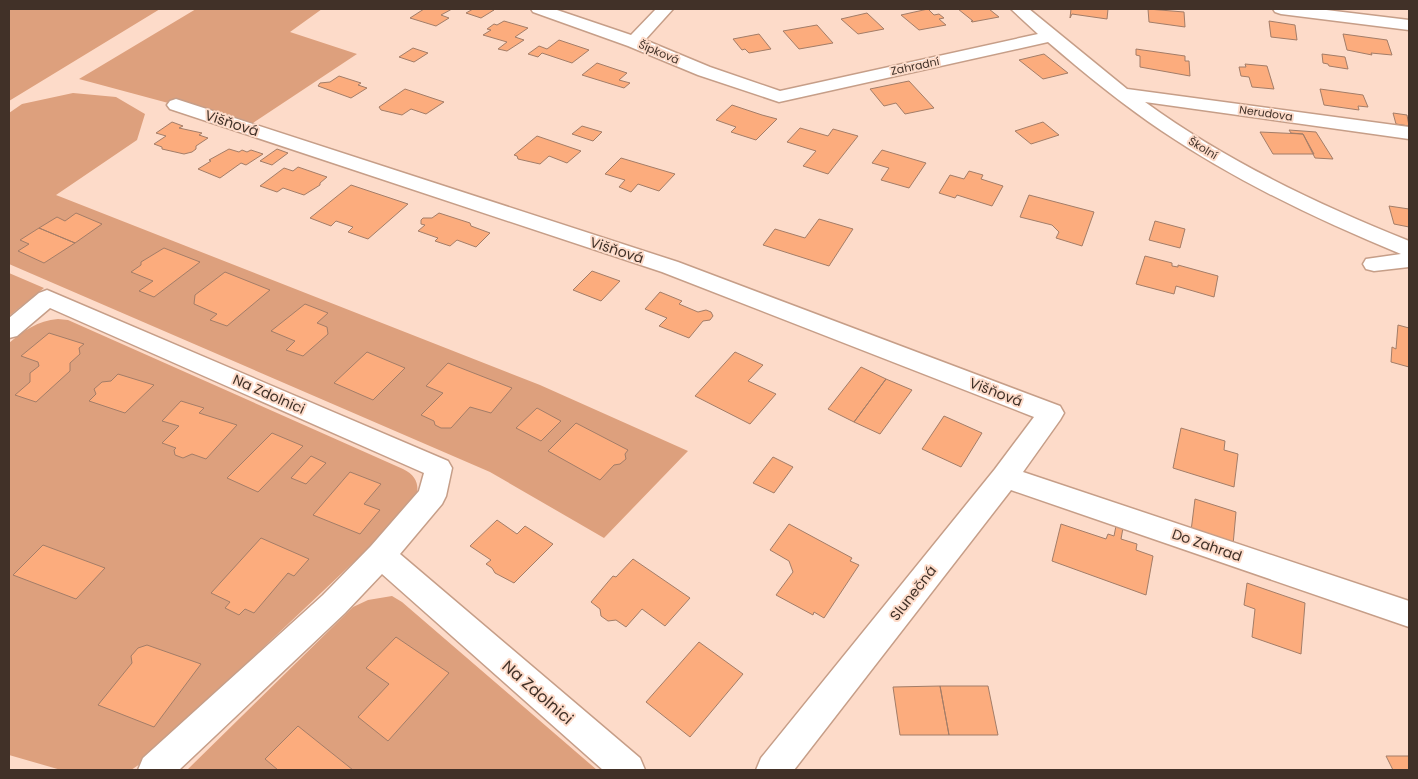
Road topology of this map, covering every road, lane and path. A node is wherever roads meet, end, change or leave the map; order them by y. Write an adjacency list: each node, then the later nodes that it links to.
1 (539, 9): 7 (street, Šípková)
2 (664, 9): 7 (street)
3 (1019, 9): 6 (street, Školní)
4 (1281, 9): 5 (street)
5 (1409, 25)
6 (1052, 36): 8 (street, Školní); 9 (street, Zahradní)
7 (634, 42): 9 (street, Šípková)
8 (1122, 93): 11 (street, Nerudova); 12 (street, Školní)
9 (779, 96)
10 (176, 105): 16 (street, Višňová)
11 (1409, 133)
12 (1409, 249)
13 (1409, 260): 14 (street)
14 (1374, 264)
15 (9, 330): 18 (street, Na Zdolnici)
16 (1051, 413): 17 (street, Slunečná)
17 (1005, 477): 19 (street, Do Zahrad); 22 (street, Slunečná)
18 (380, 555): 20 (street, Na Zdolnici); 21 (street, Na Zdolnici)
19 (1409, 614)
20 (155, 770)
21 (628, 770)
22 (773, 770)

